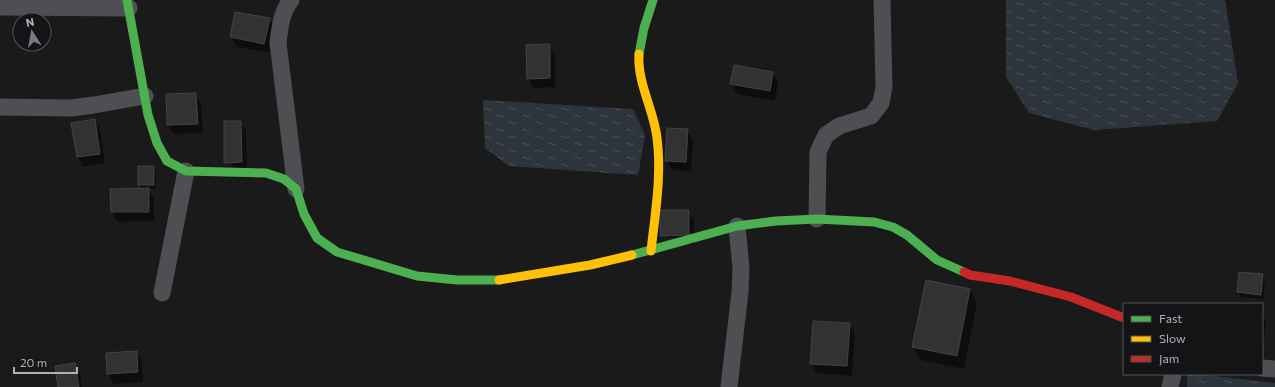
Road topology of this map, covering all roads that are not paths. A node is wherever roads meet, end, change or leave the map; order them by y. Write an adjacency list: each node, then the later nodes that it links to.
1 (291, 0): 9 (street)
2 (653, 0): 12 (street)
3 (882, 0): 10 (street)
4 (128, 4): 5 (street); 6 (street)
5 (0, 7)
6 (144, 96): 7 (street); 8 (street)
7 (0, 107)
8 (186, 171): 9 (street); 13 (street)
9 (296, 189): 12 (street)
10 (817, 219): 11 (street); 14 (street)
11 (737, 226): 12 (street); 18 (street)
12 (651, 251)
13 (162, 293)
14 (1123, 318)
15 (1263, 368): 16 (street)
16 (1275, 369)
17 (1173, 375): 19 (street)
18 (729, 387)
19 (1170, 387)

